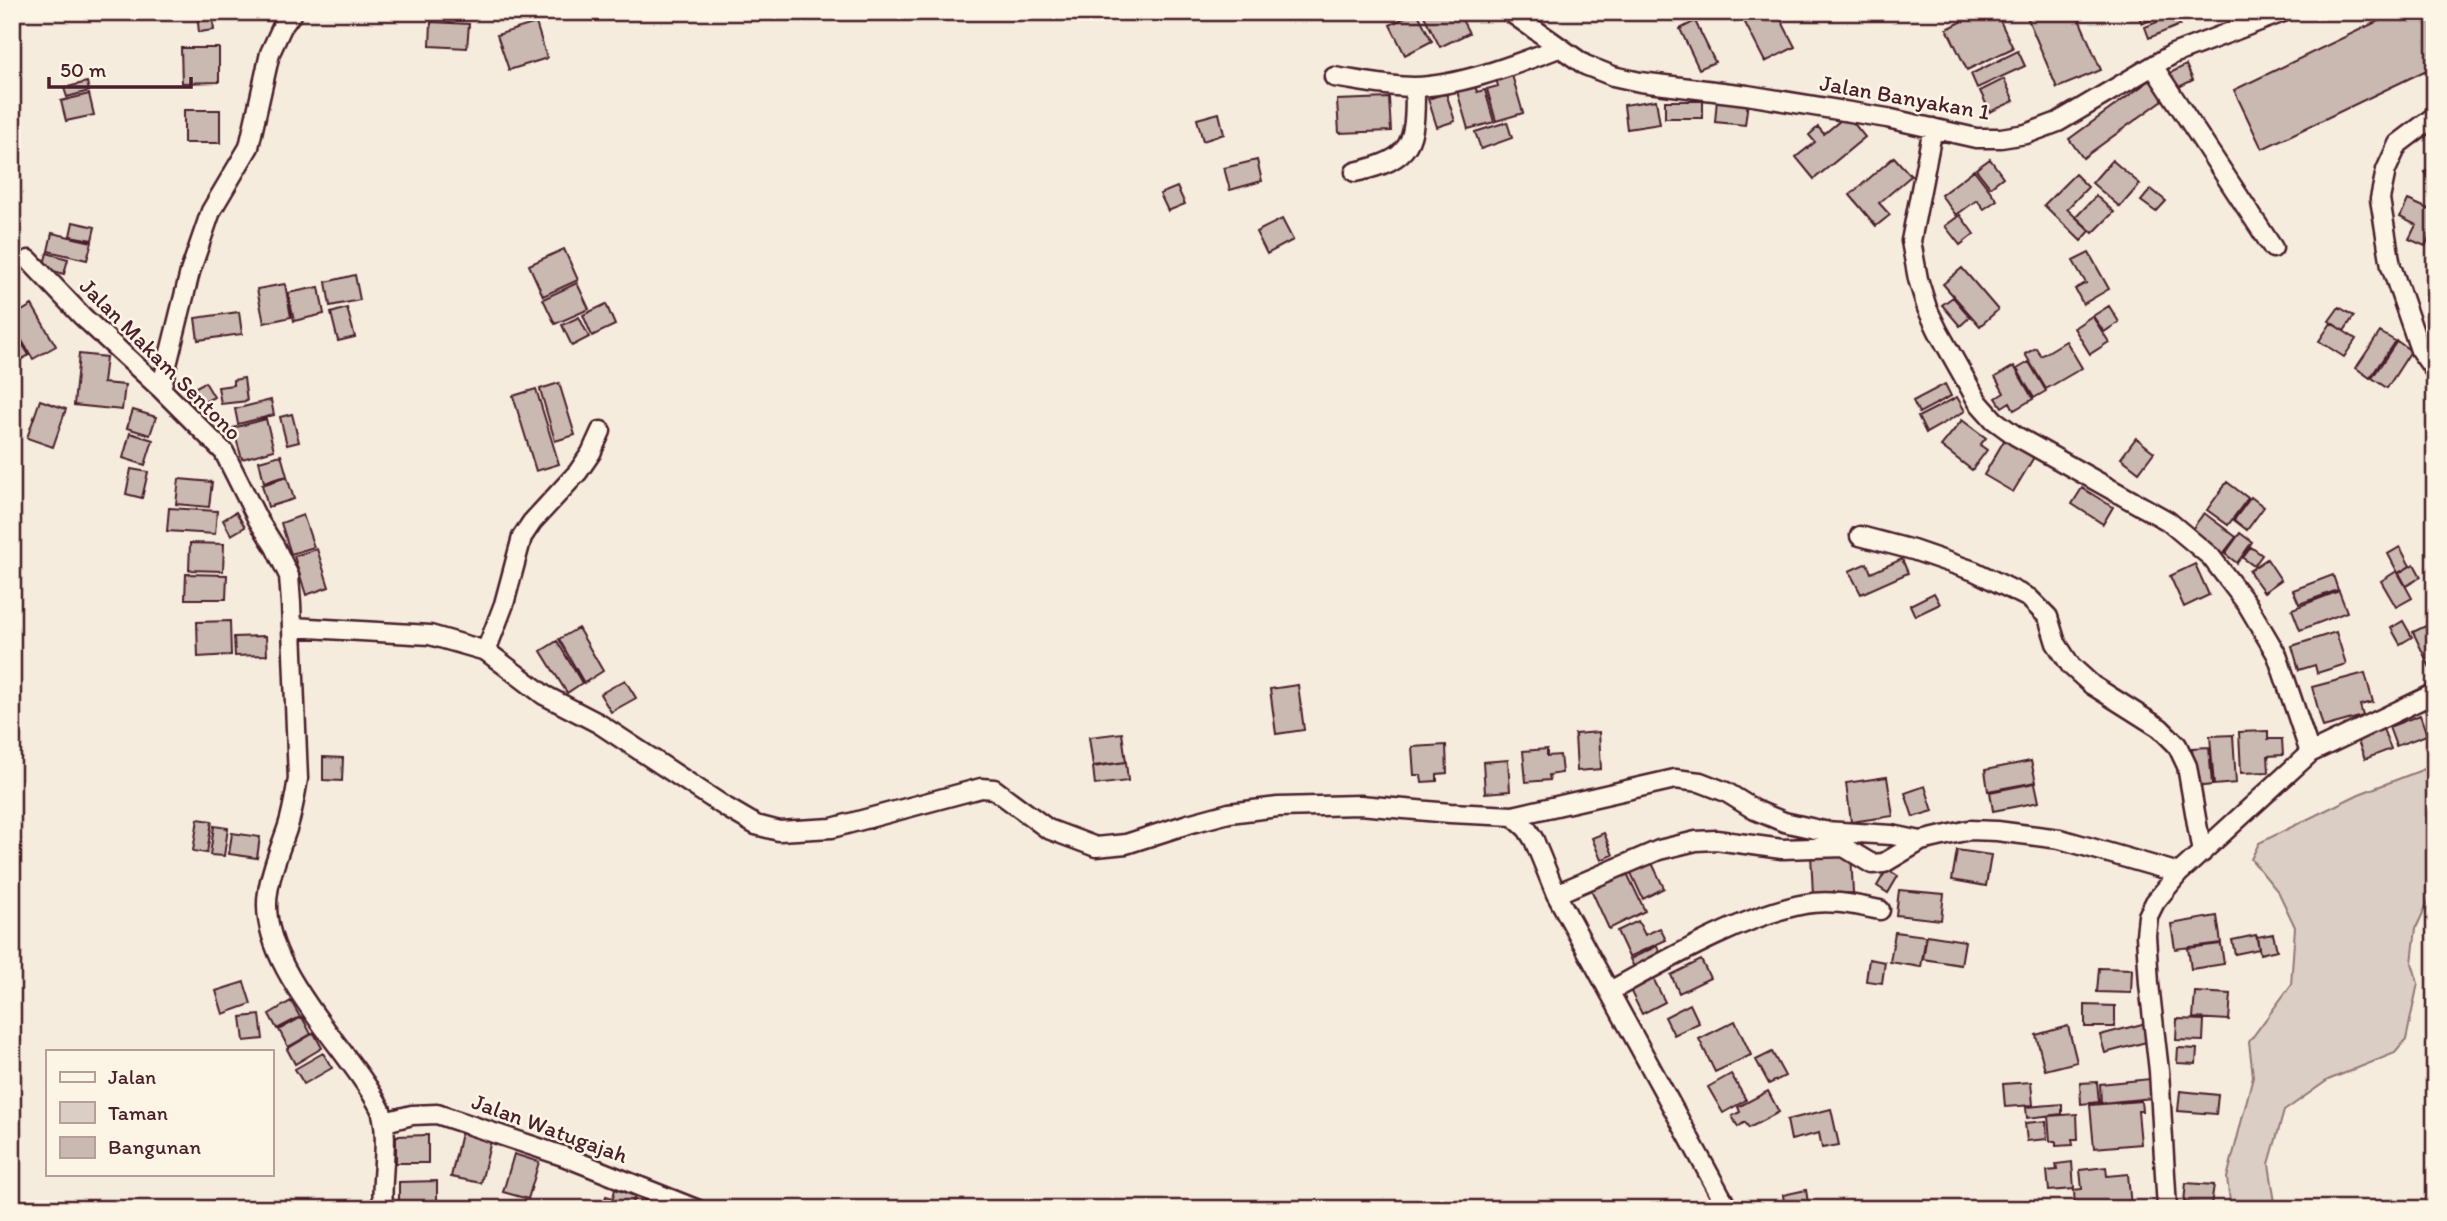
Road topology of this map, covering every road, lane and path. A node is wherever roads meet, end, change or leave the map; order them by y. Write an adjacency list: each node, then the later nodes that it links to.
1 (293, 12): 14 (street)
2 (1510, 12): 4 (street, Jalan Banyakan 1)
3 (2283, 12): 5 (street, Jalan Banyakan 1)
4 (1559, 48): 7 (street); 9 (street, Jalan Banyakan 1)
5 (2152, 66): 9 (street, Jalan Banyakan 1); 11 (street)
6 (1334, 78): 7 (street)
7 (1415, 87): 10 (street)
8 (2435, 116): 13 (street)
9 (1933, 128): 20 (street)
10 (1355, 172)
11 (2273, 248)
12 (29, 260): 14 (street, Jalan Makam Sentono)
13 (2435, 371)
14 (161, 389): 17 (street, Jalan Makam Sentono)
15 (601, 431): 18 (street)
16 (1860, 536): 23 (street)
17 (292, 627): 18 (street); 28 (street, Jalan Makam Sentono)
18 (486, 651): 21 (street)
19 (2435, 693): 20 (street)
20 (2310, 753): 23 (street)
21 (1513, 816): 22 (street); 25 (street)
22 (1921, 841): 24 (street); 25 (street)
23 (2202, 853): 24 (street)
24 (2179, 873): 32 (street)
25 (1556, 894): 27 (street)
26 (1880, 910): 27 (street)
27 (1610, 990): 31 (street)
28 (385, 1122): 29 (street, Jalan Makam Sentono); 30 (street, Jalan Watugajah)
29 (383, 1209)
30 (696, 1209)
31 (1728, 1209)
32 (2167, 1209)

